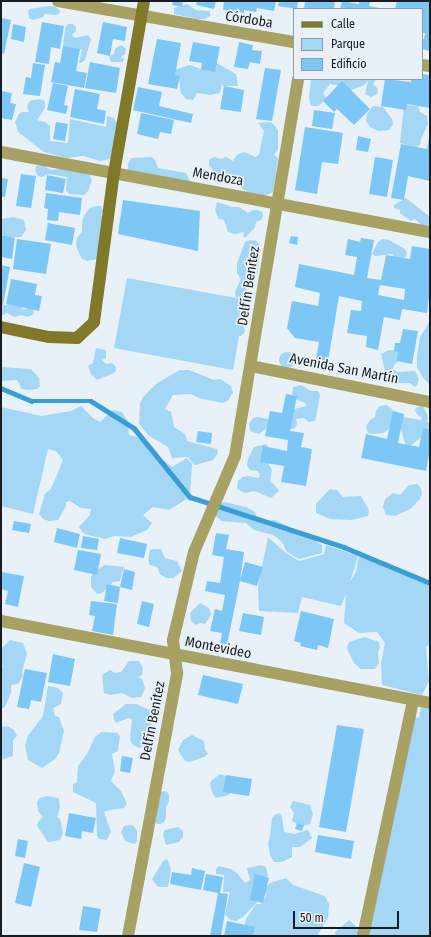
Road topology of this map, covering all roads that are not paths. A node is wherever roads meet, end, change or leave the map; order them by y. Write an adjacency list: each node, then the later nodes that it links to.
1 (58, 1): 3 (street, Córdoba)
2 (144, 1): 3 (street)
3 (141, 17): 4 (street, Córdoba); 7 (street)
4 (293, 42)
5 (298, 80): 8 (street, Delfín Benítez)
6 (1, 152): 7 (street, Mendoza)
7 (114, 173): 8 (street, Mendoza); 10 (street)
8 (278, 203): 9 (street, Mendoza); 11 (street, Delfín Benítez)
9 (430, 232)
10 (1, 327)
11 (251, 366): 12 (street, Avenida San Martín); 14 (street, Delfín Benítez)
12 (430, 402)
13 (1, 621): 14 (street, Montevideo)
14 (175, 655): 15 (street, Montevideo); 17 (street, Delfín Benítez)
15 (412, 700): 16 (street, Montevideo); 18 (street)
16 (430, 703)
17 (128, 936)
18 (363, 936)

